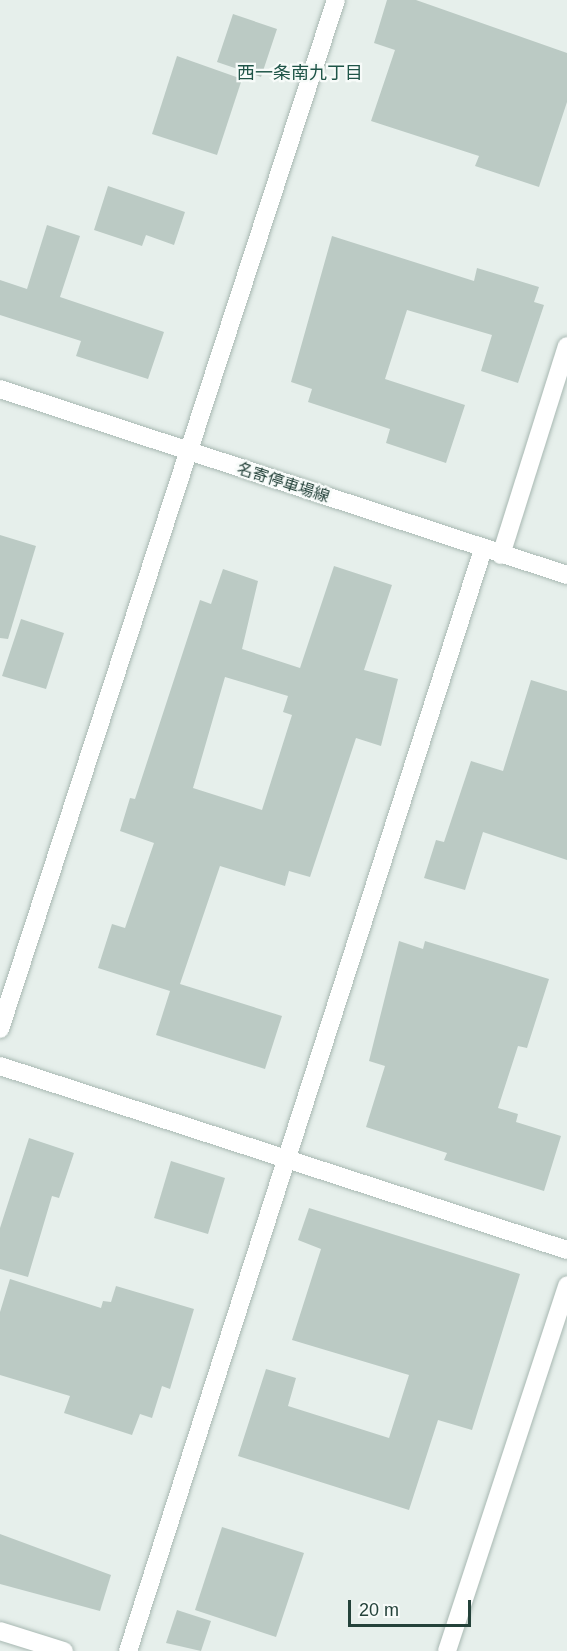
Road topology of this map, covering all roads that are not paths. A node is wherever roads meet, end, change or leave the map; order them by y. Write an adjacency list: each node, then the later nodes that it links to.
1 (336, 0): 4 (street)
2 (567, 346): 5 (street)
3 (0, 388): 4 (street, 名寄停車場線)
4 (190, 452): 5 (street, 名寄停車場線); 7 (street)
5 (492, 552): 6 (street, 名寄停車場線); 9 (street)
6 (567, 575)
7 (0, 1029)
8 (0, 1066): 9 (street)
9 (288, 1157): 10 (street); 14 (street)
10 (567, 1250)
11 (567, 1285): 15 (street)
12 (0, 1631): 13 (street)
13 (64, 1651)
14 (128, 1651)
15 (447, 1651)

